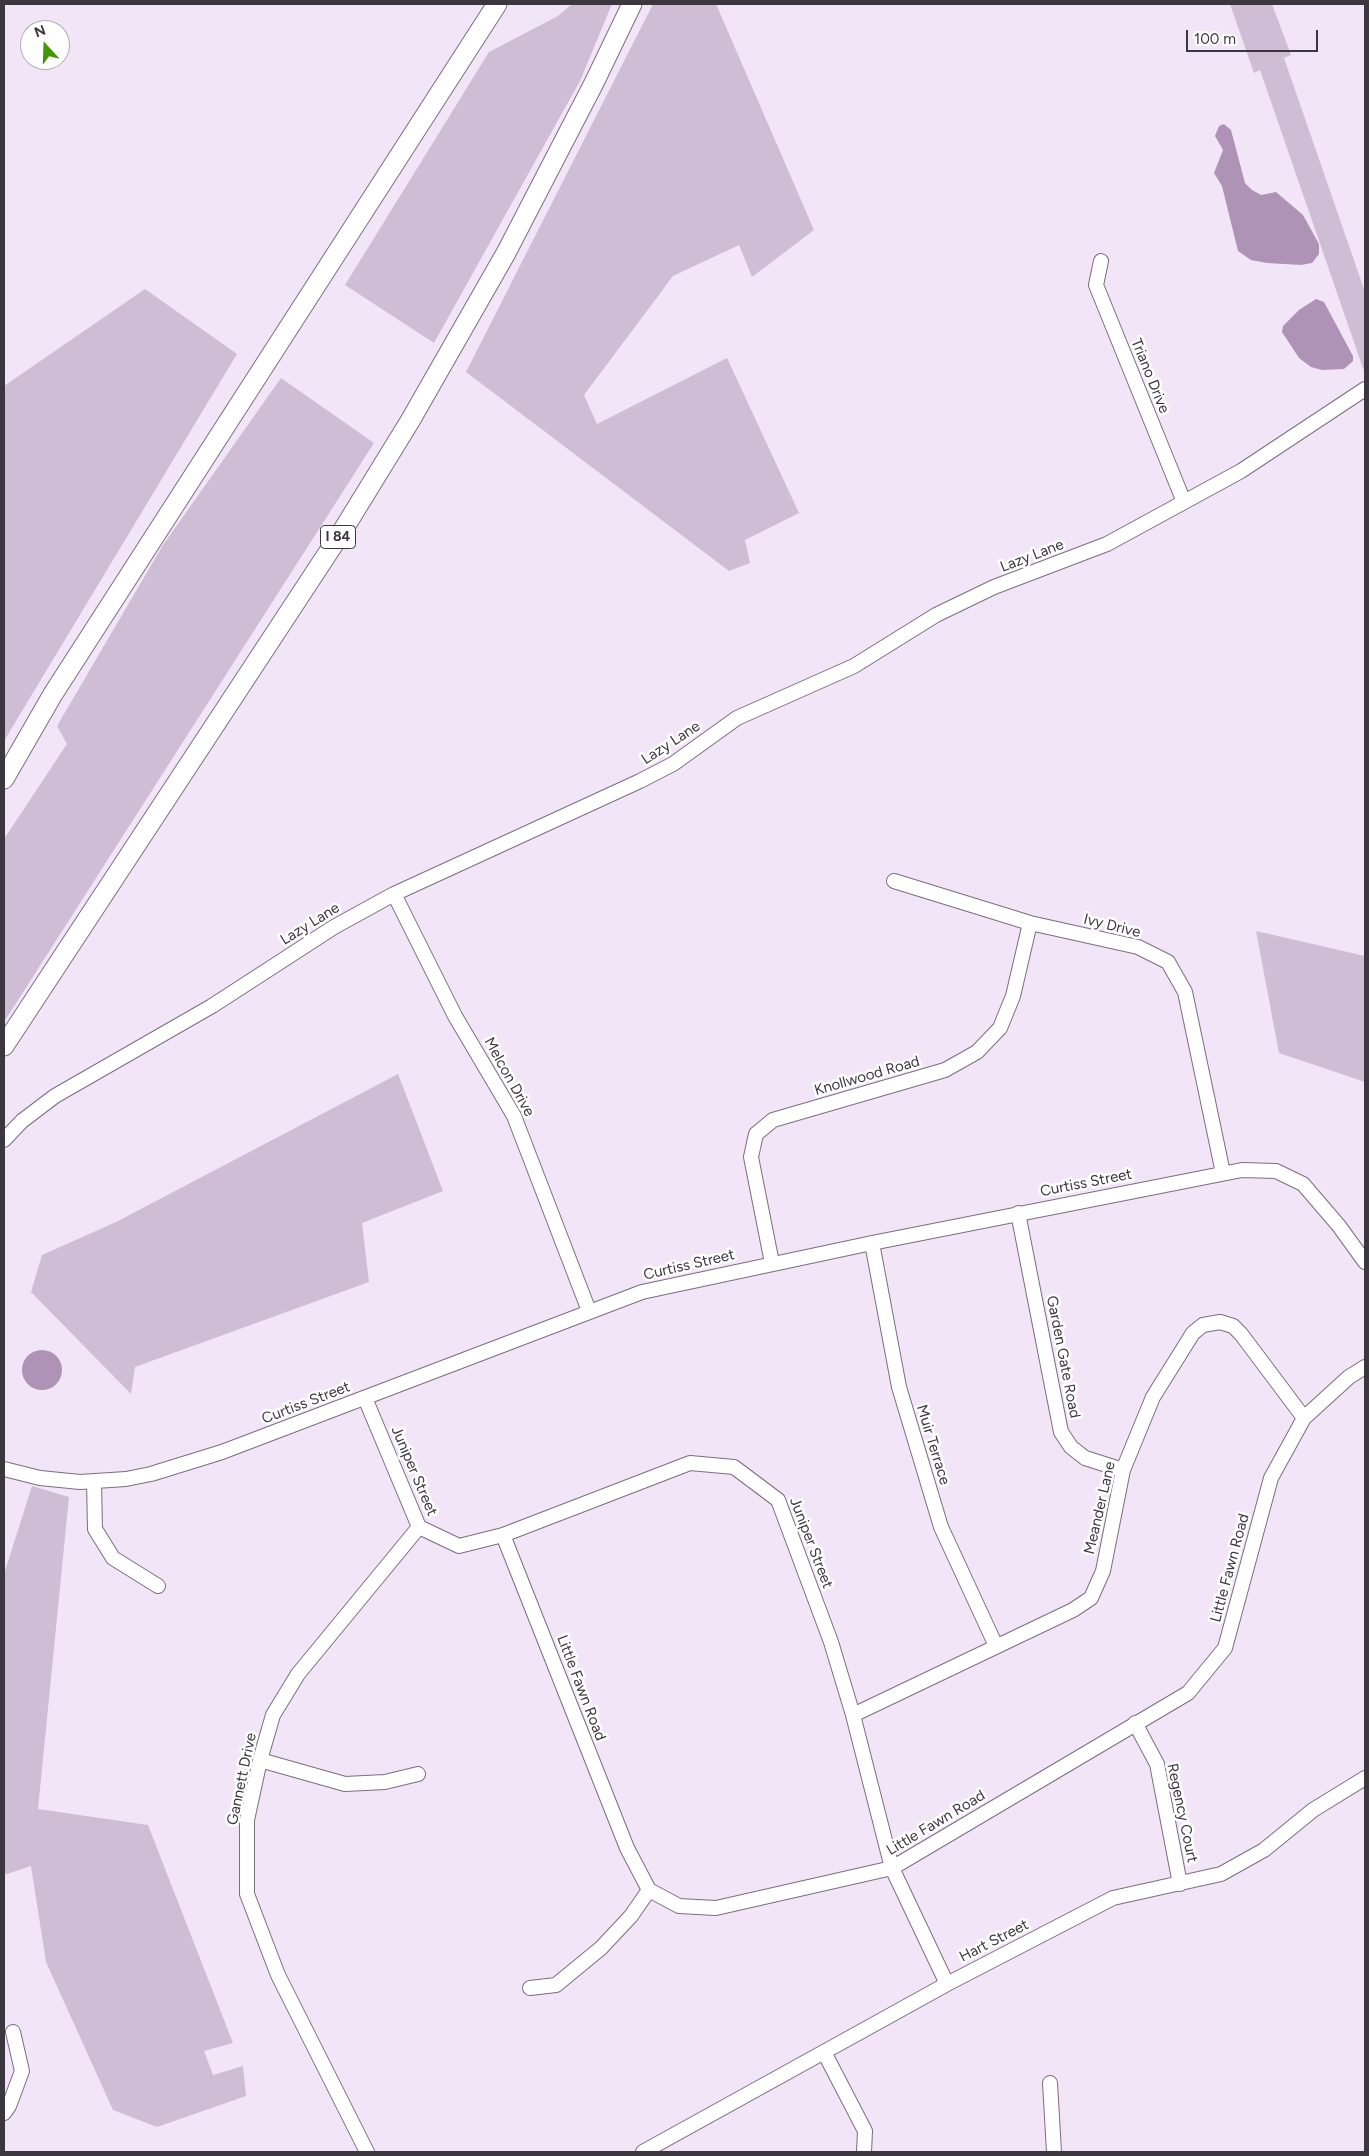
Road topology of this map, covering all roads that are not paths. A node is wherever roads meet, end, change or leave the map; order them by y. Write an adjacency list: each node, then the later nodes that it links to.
1 (497, 4): 6 (highway)
2 (632, 4): 10 (highway, I 84)
3 (1101, 261): 5 (street, Triano Drive)
4 (1365, 390): 5 (street, Lazy Lane)
5 (1184, 502): 8 (street, Lazy Lane)
6 (4, 779)
7 (894, 881): 9 (street, Ivy Drive)
8 (394, 894): 11 (street, Lazy Lane); 17 (street, Melcon Drive)
9 (1030, 923): 12 (street, Ivy Drive); 16 (street, Knollwood Road)
10 (4, 1046)
11 (4, 1140)
12 (1222, 1173): 13 (street, Curtiss Street); 15 (street, Curtiss Street)
13 (1018, 1214): 14 (street, Curtiss Street); 22 (street, Garden Gate Road)
14 (872, 1243): 16 (street, Curtiss Street); 27 (street, Muir Terrace)
15 (1365, 1262)
16 (772, 1263): 17 (street, Curtiss Street)
17 (589, 1311): 19 (street, Curtiss Street)
18 (1365, 1367): 20 (street, Little Fawn Road)
19 (365, 1398): 23 (street, Curtiss Street); 24 (street, Juniper Street)
20 (1304, 1418): 22 (street, Meander Lane); 29 (street, Little Fawn Road)
21 (4, 1469): 23 (street, Curtiss Street)
22 (1123, 1470): 27 (street, Meander Lane)
23 (94, 1482): 26 (street)
24 (419, 1527): 25 (street, Juniper Street); 30 (street, Gannett Drive)
25 (503, 1535): 28 (street, Juniper Street); 35 (street, Little Fawn Road)
26 (158, 1586)
27 (996, 1646): 28 (street, Meander Lane)
28 (853, 1715): 33 (street, Juniper Street)
29 (1135, 1723): 33 (street, Little Fawn Road); 34 (street, Regency Court)
30 (260, 1760): 31 (street); 42 (street, Gannett Drive)
31 (418, 1774)
32 (1365, 1783): 34 (street, Hart Street)
33 (892, 1868): 35 (street, Little Fawn Road); 36 (street, Juniper Street)
34 (1180, 1884): 36 (street, Hart Street)
35 (649, 1890): 37 (street)
36 (947, 1984): 39 (street, Hart Street)
37 (530, 1988)
38 (13, 2032): 41 (street)
39 (824, 2052): 43 (street, Hart Street); 44 (street)
40 (1050, 2083): 45 (street)
41 (4, 2113)
42 (367, 2152)
43 (643, 2152)
44 (864, 2152)
45 (1054, 2152)

